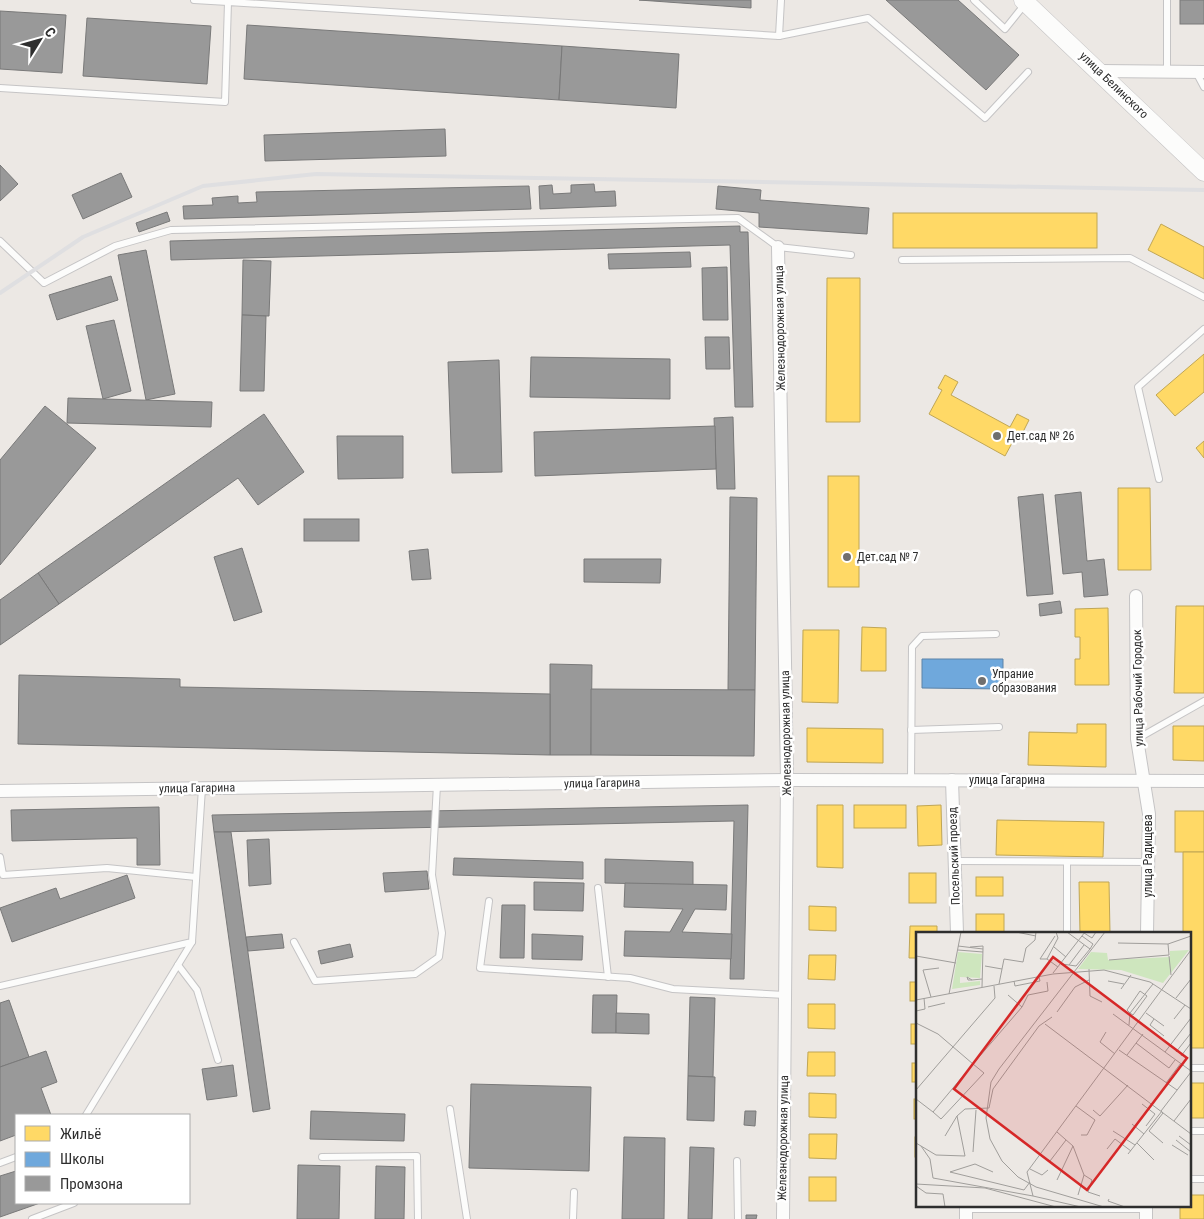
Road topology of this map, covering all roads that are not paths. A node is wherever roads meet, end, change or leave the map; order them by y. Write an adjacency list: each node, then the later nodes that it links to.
1 (194, 0): 5 (lane)
2 (781, 0): 7 (lane)
3 (974, 0): 6 (lane)
4 (1167, 0): 10 (lane)
5 (228, 1): 7 (lane); 13 (lane)
6 (1025, 1): 8 (street, улица Белинского)
7 (779, 36): 9 (lane)
8 (1100, 71): 10 (street); 14 (street, улица Белинского)
9 (1028, 72)
10 (1167, 72): 11 (street)
11 (1200, 72): 12 (lane)
12 (1204, 87)
13 (0, 88)
14 (1204, 172)
15 (0, 240): 16 (lane)
16 (778, 248): 17 (lane); 28 (street, Железнодорожная улица)
17 (851, 255)
18 (902, 260): 19 (lane)
19 (1204, 297)
20 (1204, 329): 21 (lane)
21 (1159, 479)
22 (1136, 596): 27 (street, улица Рабочий Городок)
23 (996, 634): 26 (lane)
24 (1204, 701): 27 (lane)
25 (999, 727): 26 (lane)
26 (912, 730): 29 (lane)
27 (1137, 739): 31 (street, улица Рабочий Городок)
28 (787, 780): 29 (street, улица Гагарина); 33 (street, улица Гагарина); 51 (street, Железнодорожная улица)
29 (911, 780): 30 (street, улица Гагарина)
30 (952, 780): 31 (street, улица Гагарина); 37 (street, Посельский проезд)
31 (1143, 780): 32 (street, улица Гагарина); 39 (street, улица Радищева)
32 (1204, 781)
33 (437, 785): 34 (street, улица Гагарина); 47 (lane)
34 (202, 788): 35 (street, улица Гагарина); 40 (lane)
35 (0, 791)
36 (0, 857): 40 (lane)
37 (954, 861): 38 (lane); 43 (street, Посельский проезд)
38 (1067, 862): 39 (lane); 44 (lane)
39 (1148, 862): 45 (street, улица Радищева)
40 (196, 877): 46 (lane)
41 (598, 888): 49 (lane)
42 (489, 901): 49 (lane)
43 (957, 932)
44 (1067, 932)
45 (1147, 932)
46 (192, 942): 48 (lane); 50 (lane)
47 (294, 942)
48 (178, 965): 52 (lane); 54 (lane)
49 (608, 977): 51 (lane)
50 (0, 986)
51 (785, 995): 70 (street, Железнодорожная улица)
52 (218, 1060)
53 (450, 1109): 67 (lane)
54 (87, 1114)
55 (1194, 1131): 56 (lane)
56 (1204, 1131)
57 (322, 1157): 66 (lane)
58 (15, 1158): 60 (lane)
59 (737, 1161): 69 (lane)
60 (0, 1163)
61 (574, 1192): 68 (lane)
62 (71, 1204): 65 (lane)
63 (966, 1211): 64 (lane)
64 (1146, 1211)
65 (32, 1219)
66 (418, 1219)
67 (467, 1219)
68 (573, 1219)
69 (738, 1219)
70 (782, 1219)

